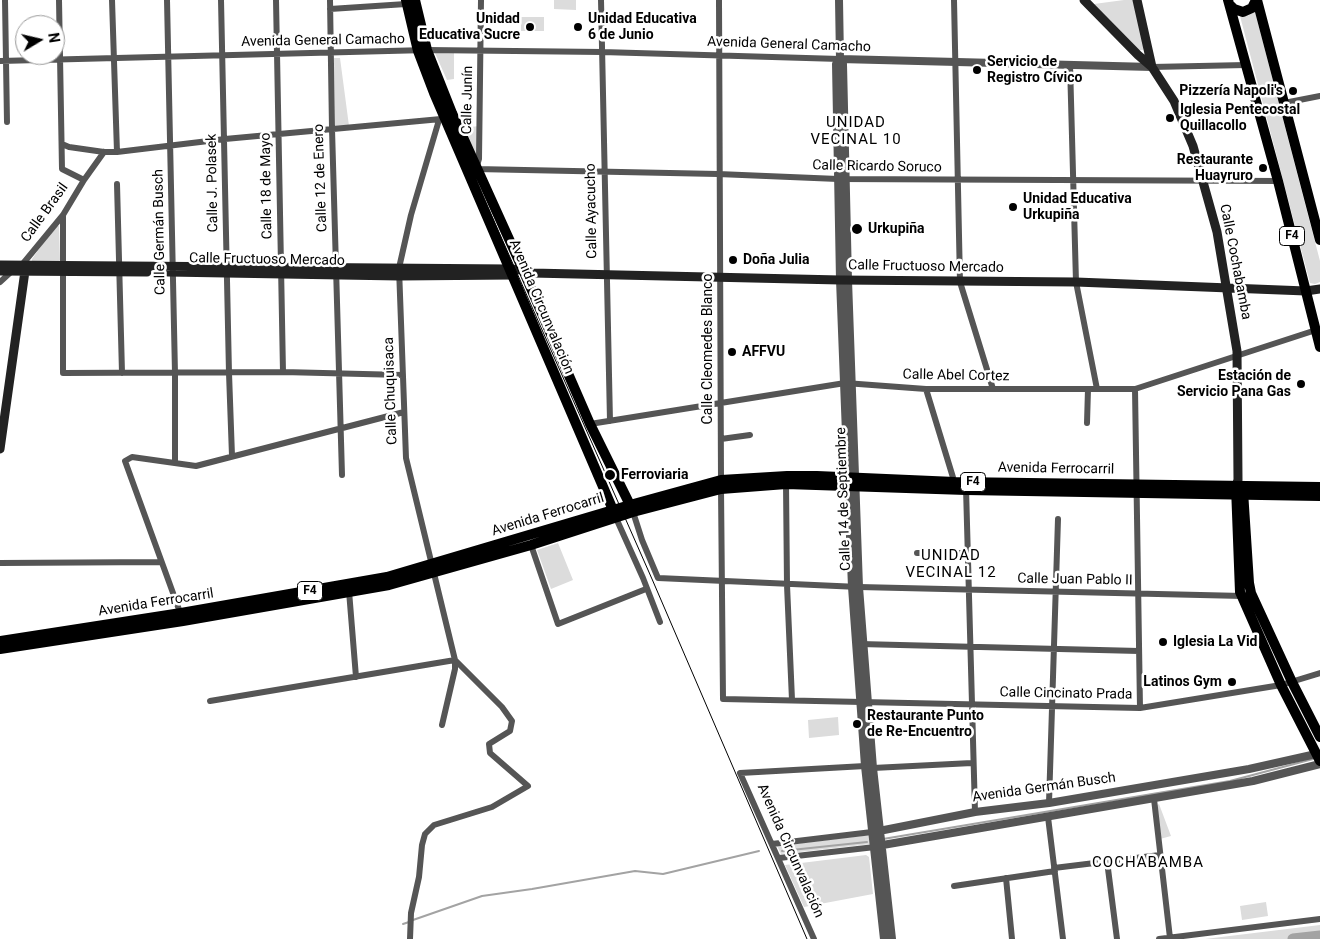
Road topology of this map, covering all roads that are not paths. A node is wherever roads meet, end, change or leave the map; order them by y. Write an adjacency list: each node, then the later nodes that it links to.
1 (4, 0): 31 (street)
2 (59, 0): 19 (street)
3 (112, 0): 28 (street)
4 (167, 0): 26 (street, Calle Germán Busch)
5 (221, 0): 27 (street, Calle J. Polasek)
6 (276, 0): 24 (street, Calle 18 de Mayo)
7 (330, 0): 18 (street, Calle 12 de Enero)
8 (481, 0): 20 (street, Calle Junín)
9 (601, 0): 22 (street, Calle Ayacucho)
10 (719, 0): 25 (street, Calle Cleomedes Blanco)
11 (839, 0): 29 (street, Calle 14 de Septiembre)
12 (954, 0): 32 (street)
13 (1084, 0): 36 (main road, Calle Cochabamba)
14 (1137, 0): 36 (main road)
15 (1257, 0): 17 (main road, F4); 38 (main road, F4)
16 (409, 1): 18 (street); 21 (main road, Avenida Circunvalación)
17 (1229, 3): 35 (main road, F4)
18 (330, 9): 23 (street, Calle 12 de Enero)
19 (59, 15)
20 (481, 50): 21 (street, Avenida General Camacho); 22 (street, Avenida General Camacho); 48 (street, Calle Junín)
21 (423, 51): 23 (street, Avenida General Camacho); 39 (main road, Avenida Circunvalación); 48 (main road, Avenida Circunvalación)
22 (602, 52): 25 (street, Avenida General Camacho); 49 (street, Calle Ayacucho)
23 (330, 53): 24 (street, Avenida General Camacho); 41 (street, Calle 12 de Enero)
24 (277, 54): 27 (street, Avenida General Camacho); 42 (street, Calle 18 de Mayo)
25 (719, 55): 29 (street, Avenida General Camacho); 50 (street, Calle Cleomedes Blanco)
26 (169, 56): 27 (street, Avenida General Camacho); 28 (street, Avenida General Camacho); 45 (street, Calle Germán Busch)
27 (223, 56): 43 (street, Calle J. Polasek)
28 (114, 58): 30 (street, Avenida General Camacho); 47 (street)
29 (840, 59): 32 (street, Avenida General Camacho); 51 (street, Calle 14 de Septiembre)
30 (65, 60)
31 (3, 61): 40 (street)
32 (955, 62): 33 (street, Avenida General Camacho); 53 (street)
33 (1070, 64): 36 (street, Avenida General Camacho); 54 (street)
34 (60, 65): 44 (street)
35 (1246, 66): 36 (street, Avenida General Camacho); 55 (main road, F4)
36 (1152, 67): 56 (main road, Calle Cochabamba)
37 (1320, 96): 38 (street)
38 (1284, 103): 59 (main road, F4)
39 (442, 119): 41 (street); 71 (street, Calle Chuquisaca); 72 (main road, Avenida Circunvalación)
40 (7, 122)
41 (332, 129): 42 (street); 70 (street, Calle 12 de Enero)
42 (278, 134): 43 (street); 67 (street, Calle 18 de Mayo)
43 (225, 139): 45 (street); 66 (street, Calle J. Polasek)
44 (62, 144): 46 (street); 52 (street)
45 (171, 146): 47 (street); 65 (street, Calle Germán Busch)
46 (104, 152): 47 (street); 52 (street, Calle Brasil)
47 (117, 152)
48 (476, 169): 49 (street, Calle Ricardo Soruco); 72 (main road, Avenida Circunvalación)
49 (604, 172): 50 (street, Calle Ricardo Soruco); 73 (street, Calle Ayacucho)
50 (718, 174): 51 (street, Calle Ricardo Soruco); 74 (street, Calle Cleomedes Blanco)
51 (842, 179): 53 (street, Calle Ricardo Soruco); 75 (street, Calle 14 de Septiembre)
52 (84, 180): 58 (street, Calle Brasil)
53 (959, 181): 54 (street, Calle Ricardo Soruco); 77 (street)
54 (1072, 181): 56 (street, Calle Ricardo Soruco); 78 (street)
55 (1278, 181): 56 (street, Calle Ricardo Soruco); 81 (main road, F4)
56 (1204, 182): 79 (main road, Calle Cochabamba)
57 (117, 184): 64 (street)
58 (63, 215): 62 (street, Calle Brasil); 63 (street)
59 (1318, 221): 60 (main road, F4)
60 (1320, 240)
61 (0, 264): 62 (main road, Calle Fructuoso Mercado)
62 (24, 268): 63 (main road, Calle Fructuoso Mercado); 69 (main road, Calle Fructuoso Mercado); 105 (main road)
63 (64, 269): 64 (main road, Calle Fructuoso Mercado); 86 (street)
64 (119, 269): 65 (main road, Calle Fructuoso Mercado); 86 (street)
65 (173, 269): 66 (main road, Calle Fructuoso Mercado); 87 (street, Calle Germán Busch)
66 (228, 270): 67 (main road, Calle Fructuoso Mercado); 88 (street, Calle J. Polasek)
67 (281, 270): 70 (main road, Calle Fructuoso Mercado); 85 (street, Calle 18 de Mayo)
68 (0, 271): 69 (main road, Calle Fructuoso Mercado)
69 (13, 271): 76 (street)
70 (336, 271): 71 (main road, Calle Fructuoso Mercado); 89 (street, Calle 12 de Enero)
71 (399, 272): 72 (main road, Calle Fructuoso Mercado); 90 (street, Calle Chuquisaca)
72 (520, 273): 73 (main road, Calle Fructuoso Mercado); 101 (main road, Avenida Circunvalación); 118 (main road, Avenida Circunvalación)
73 (606, 274): 74 (main road, Calle Fructuoso Mercado); 99 (street, Calle Ayacucho)
74 (720, 277): 75 (main road, Calle Fructuoso Mercado); 97 (street, Calle Cleomedes Blanco)
75 (844, 280): 77 (main road, Calle Fructuoso Mercado); 91 (street, Calle 14 de Septiembre)
76 (0, 282)
77 (960, 282): 78 (main road, Calle Fructuoso Mercado); 93 (street)
78 (1076, 282): 79 (main road, Calle Fructuoso Mercado); 94 (street)
79 (1227, 287): 81 (main road, Calle Fructuoso Mercado); 84 (main road, Calle Cochabamba)
80 (1320, 288): 81 (main road, Calle Fructuoso Mercado)
81 (1306, 291): 82 (main road, F4)
82 (1316, 330): 83 (main road, F4); 84 (street, Calle Abel Cortez)
83 (1320, 347)
84 (1237, 357): 96 (street, Calle Abel Cortez); 114 (main road, Calle Cochabamba)
85 (283, 372): 88 (street); 89 (street)
86 (122, 373): 87 (street)
87 (175, 373): 88 (street); 107 (street, Calle Germán Busch)
88 (229, 373): 106 (street, Calle J. Polasek)
89 (339, 373): 90 (street); 102 (street, Calle 12 de Enero)
90 (403, 375): 98 (street, Calle Chuquisaca)
91 (849, 384): 92 (street, Calle Abel Cortez); 97 (street, Calle Abel Cortez); 109 (street, Calle 14 de Septiembre)
92 (926, 389): 93 (street, Calle Abel Cortez); 112 (street)
93 (993, 389): 95 (street, Calle Abel Cortez)
94 (1097, 389): 95 (street, Calle Abel Cortez); 96 (street, Calle Abel Cortez)
95 (1088, 390): 100 (street)
96 (1135, 390): 115 (street)
97 (720, 404): 99 (street, Calle Abel Cortez); 104 (street, Calle Cleomedes Blanco)
98 (404, 412): 102 (street); 125 (street, Calle Chuquisaca)
99 (610, 421): 101 (street, Calle Abel Cortez)
100 (1087, 422)
101 (590, 424): 117 (main road, Avenida Circunvalación)
102 (341, 429): 106 (street); 108 (street, Calle 12 de Enero)
103 (750, 435): 104 (street)
104 (721, 439): 110 (street, Calle Cleomedes Blanco)
105 (0, 449)
106 (232, 456): 107 (street)
107 (175, 463): 123 (street)
108 (342, 475)
109 (852, 481): 110 (main road, Avenida Ferrocarril / F4); 111 (main road, Avenida Ferrocarril / F4); 112 (main road, Avenida Ferrocarril / F4); 129 (street, Calle 14 de Septiembre)
110 (721, 484): 111 (main road, Avenida Ferrocarril / F4); 117 (main road, Avenida Ferrocarril / F4); 127 (street, Calle Cleomedes Blanco)
111 (786, 484): 128 (street)
112 (960, 486): 115 (main road, Avenida Ferrocarril / F4); 122 (street)
113 (1320, 487): 114 (main road, Avenida Ferrocarril / F4)
114 (1239, 488): 115 (main road, Avenida Ferrocarril / F4); 116 (main road, Avenida Ferrocarril / F4); 135 (main road)
115 (1137, 489): 134 (street)
116 (1320, 496)
117 (632, 508): 118 (main road, Avenida Ferrocarril / F4); 126 (street, Avenida Circunvalación)
118 (614, 514): 120 (main road, Avenida Ferrocarril / F4); 125 (main road, Avenida Ferrocarril / F4); 131 (street, Avenida Circunvalación)
119 (1058, 518): 133 (street)
120 (531, 545): 125 (main road, Avenida Ferrocarril / F4); 131 (street)
121 (917, 553): 122 (street)
122 (968, 553): 132 (street)
123 (161, 562): 124 (street); 136 (street)
124 (0, 563)
125 (433, 568): 130 (main road, Avenida Ferrocarril / F4); 144 (street, Calle Chuquisaca)
126 (658, 578): 127 (street, Calle Juan Pablo II)
127 (722, 581): 128 (street, Calle Juan Pablo II); 149 (street, Calle Cleomedes Blanco)
128 (787, 585): 129 (street, Calle Juan Pablo II); 150 (street)
129 (856, 587): 132 (street, Calle Juan Pablo II); 139 (street, Calle 14 de Septiembre)
130 (348, 589): 136 (main road, Avenida Ferrocarril / F4); 146 (street)
131 (646, 589): 137 (street, Avenida Circunvalación)
132 (969, 590): 133 (street, Calle Juan Pablo II); 140 (street)
133 (1056, 592): 134 (street, Calle Juan Pablo II); 142 (street)
134 (1137, 594): 135 (street, Calle Juan Pablo II); 143 (street)
135 (1246, 595): 147 (main road); 148 (main road)
136 (182, 617): 138 (main road, Avenida Ferrocarril / F4); 141 (main road, Avenida Ferrocarril / F4)
137 (660, 622)
138 (0, 641)
139 (860, 644): 140 (street); 152 (street, Calle 14 de Septiembre)
140 (970, 647): 142 (street); 153 (street)
141 (0, 649)
142 (1054, 649): 143 (street); 154 (street)
143 (1138, 651): 155 (street)
144 (455, 660): 146 (street); 156 (street); 176 (street)
145 (1320, 673): 147 (street, Calle Cincinato Prada)
146 (356, 677): 151 (street)
147 (1292, 682): 148 (street, Calle Cincinato Prada); 157 (main road)
148 (1281, 685): 155 (street, Calle Cincinato Prada); 158 (main road)
149 (723, 699): 150 (street, Calle Cincinato Prada)
150 (792, 700): 152 (street, Calle Cincinato Prada)
151 (210, 701)
152 (865, 701): 153 (street, Calle Cincinato Prada); 160 (street, Calle 14 de Septiembre)
153 (971, 704): 154 (street, Calle Cincinato Prada); 159 (street)
154 (1052, 707): 155 (street, Calle Cincinato Prada); 162 (street)
155 (1140, 708)
156 (442, 724)
157 (1320, 737)
158 (1319, 758): 161 (street, Avenida Germán Busch); 162 (street, Avenida Germán Busch)
159 (972, 763): 160 (street); 163 (street)
160 (869, 767): 165 (street, Calle 14 de Septiembre); 166 (street, Avenida Circunvalación)
161 (1154, 799): 164 (street, Avenida Germán Busch); 168 (street)
162 (1049, 803): 163 (street, Avenida Germán Busch)
163 (975, 812): 165 (street, Avenida Germán Busch)
164 (1048, 817): 167 (street, Avenida Germán Busch); 171 (street)
165 (875, 832): 166 (street, Avenida Germán Busch); 167 (street, Calle 14 de Septiembre)
166 (772, 844): 169 (street, Avenida Circunvalación)
167 (878, 846): 169 (street, Avenida Germán Busch); 178 (street, Calle 14 de Septiembre); 179 (street, Calle 14 de Septiembre)
168 (1160, 855): 170 (street); 175 (street)
169 (779, 858): 177 (street, Avenida Circunvalación)
170 (1108, 861): 171 (street); 182 (street)
171 (1054, 869): 172 (street); 181 (street)
172 (1006, 878): 173 (street); 180 (street)
173 (954, 886)
174 (1320, 919): 175 (street)
175 (1170, 938): 183 (street)
176 (410, 939)
177 (814, 939)
178 (884, 939)
179 (892, 939)
180 (1012, 939)
181 (1063, 939)
182 (1117, 939)
183 (1159, 939)

